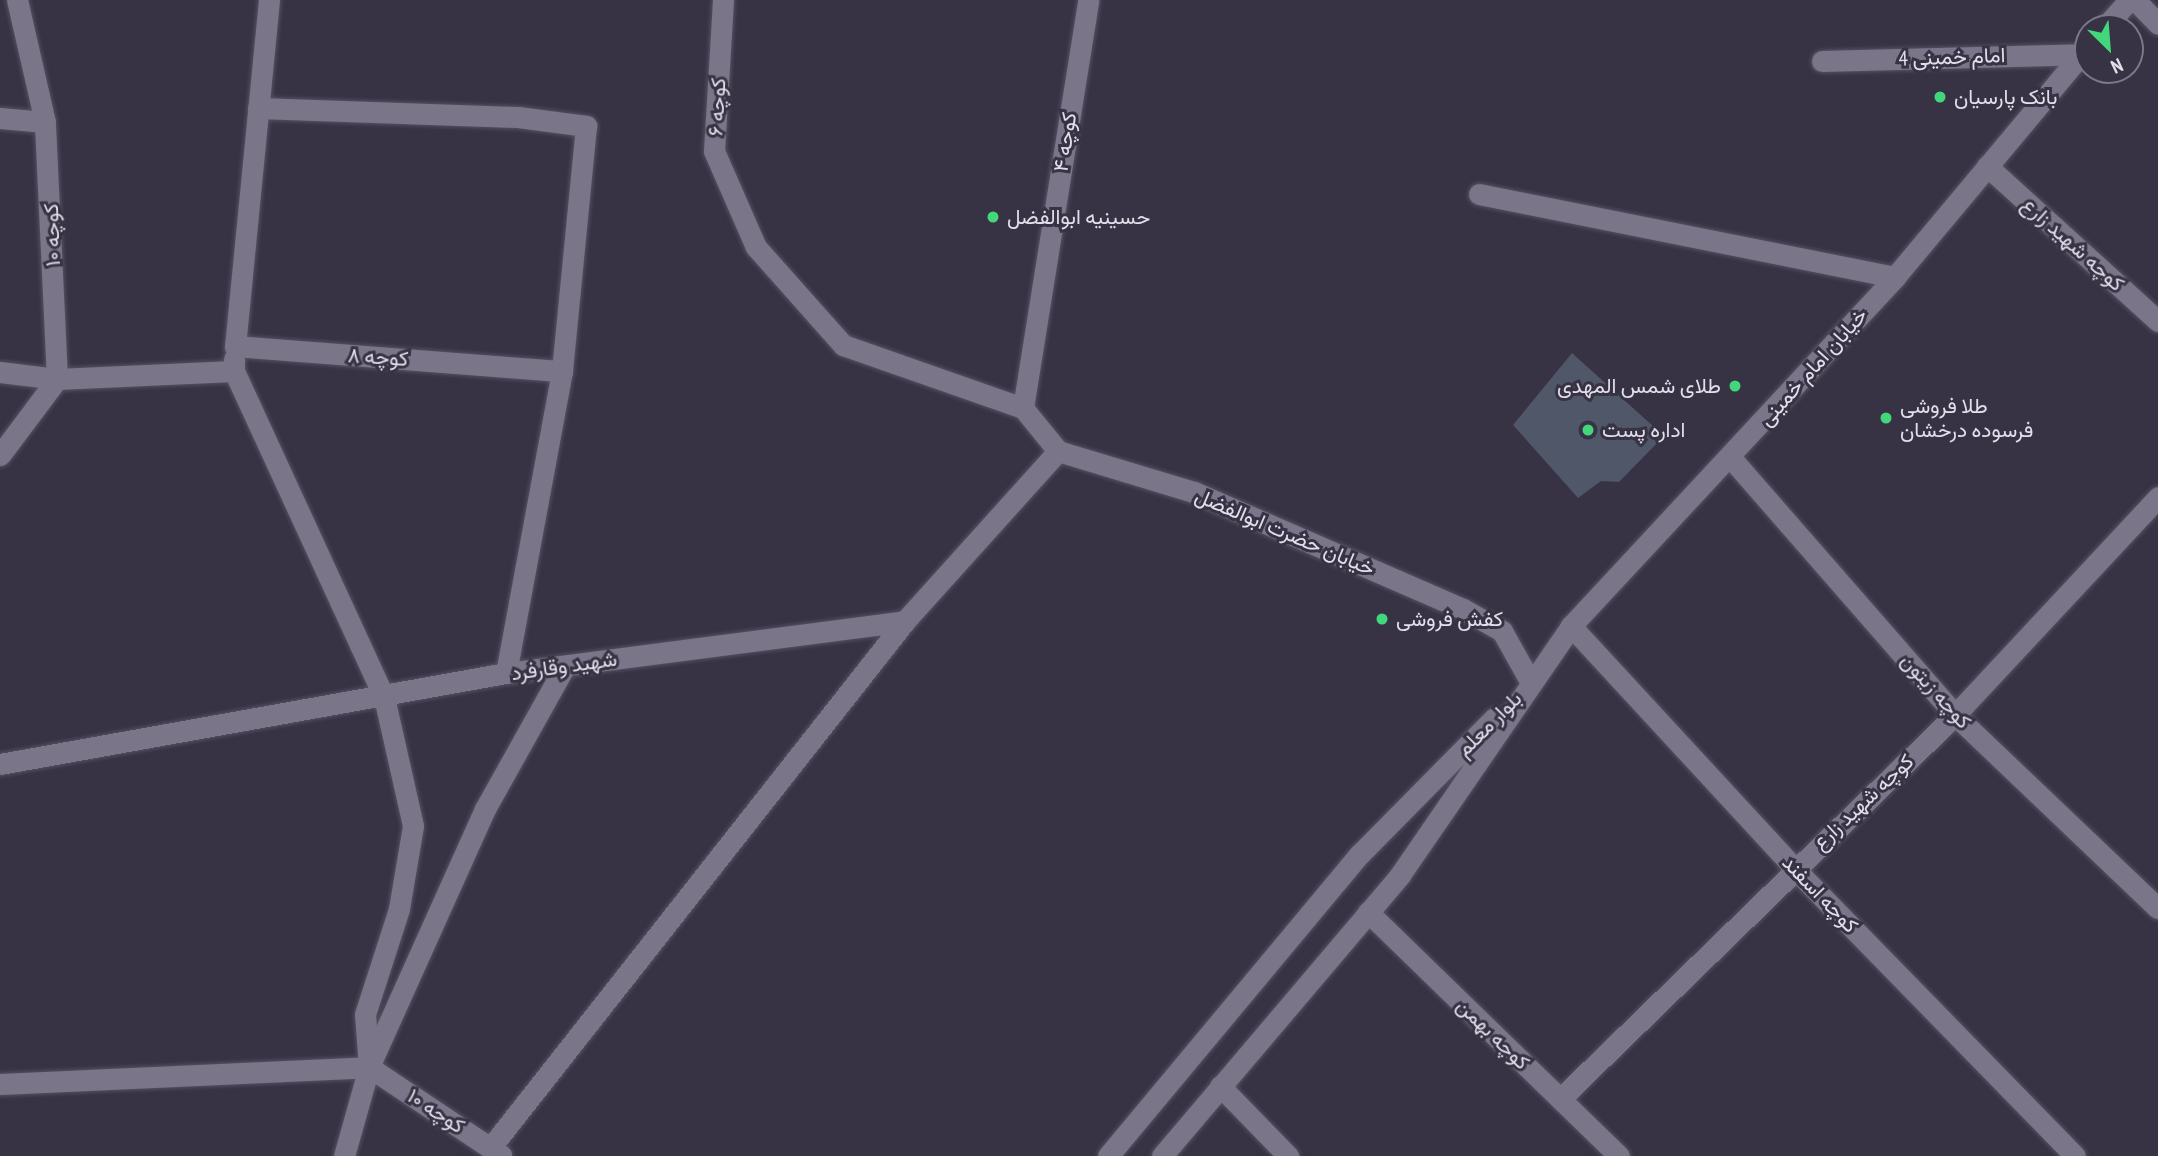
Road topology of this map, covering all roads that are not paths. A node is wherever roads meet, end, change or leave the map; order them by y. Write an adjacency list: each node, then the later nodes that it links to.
1 (17, 0): 13 (street, کوچه ۱۰)
2 (269, 0): 11 (street)
3 (723, 0): 23 (street, کوچه ۶)
4 (1088, 0): 23 (street, کوچه ۴)
5 (2132, 0): 6 (street); 7 (street)
6 (2118, 14)
7 (2158, 24)
8 (2074, 50): 9 (street, امام خمینی 4)
9 (1822, 61)
10 (2074, 63): 14 (street, خیابان امام خمینی)
11 (258, 108): 18 (street); 19 (street)
12 (0, 118): 13 (street)
13 (46, 122): 22 (street, کوچه ۱۰)
14 (1987, 166): 16 (street, خیابان امام خمینی); 17 (street, کوچه شهید زارع)
15 (1479, 194): 16 (street)
16 (1895, 276): 26 (street, خیابان امام خمینی)
17 (2158, 321)
18 (235, 346): 19 (street, کوچه ۸); 21 (street)
19 (562, 371): 31 (street)
20 (0, 372): 22 (street)
21 (234, 372): 22 (street); 33 (street)
22 (57, 379): 25 (street)
23 (1023, 408): 24 (street)
24 (1058, 451): 28 (street); 32 (street, خیابان حضرت ابوالفضل)
25 (0, 454)
26 (1731, 458): 29 (street, خیابان امام خمینی); 34 (street, کوچه زیتون)
27 (2158, 498): 34 (street, کوچه شهید زارع)
28 (905, 621): 30 (street, شهید وقارفرد); 43 (street)
29 (1572, 626): 32 (street, خیابان امام خمینی); 36 (street, کوچه اسفند)
30 (565, 666): 31 (street, شهید وقارفرد); 39 (street)
31 (506, 673): 33 (street, شهید وقارفرد)
32 (1530, 681): 38 (street, بلوار معلم); 45 (street, بلوار معلم)
33 (384, 697): 35 (street, شهید وقارفرد); 39 (street)
34 (1955, 715): 36 (street, کوچه شهید زارع); 37 (street, کوچه زیتون)
35 (0, 764)
36 (1794, 868): 42 (street, کوچه شهید زارع); 49 (street, کوچه اسفند)
37 (2158, 908)
38 (1368, 912): 41 (street, بلوار معلم); 42 (street, کوچه بهمن)
39 (369, 1067): 40 (street); 43 (street, کوچه ۱۰); 44 (street)
40 (0, 1084)
41 (1220, 1086): 46 (street, بلوار معلم); 47 (street)
42 (1560, 1099): 48 (street, کوچه بهمن)
43 (496, 1152)
44 (344, 1156)
45 (1108, 1156)
46 (1162, 1156)
47 (1288, 1156)
48 (1619, 1156)
49 (2075, 1156)

